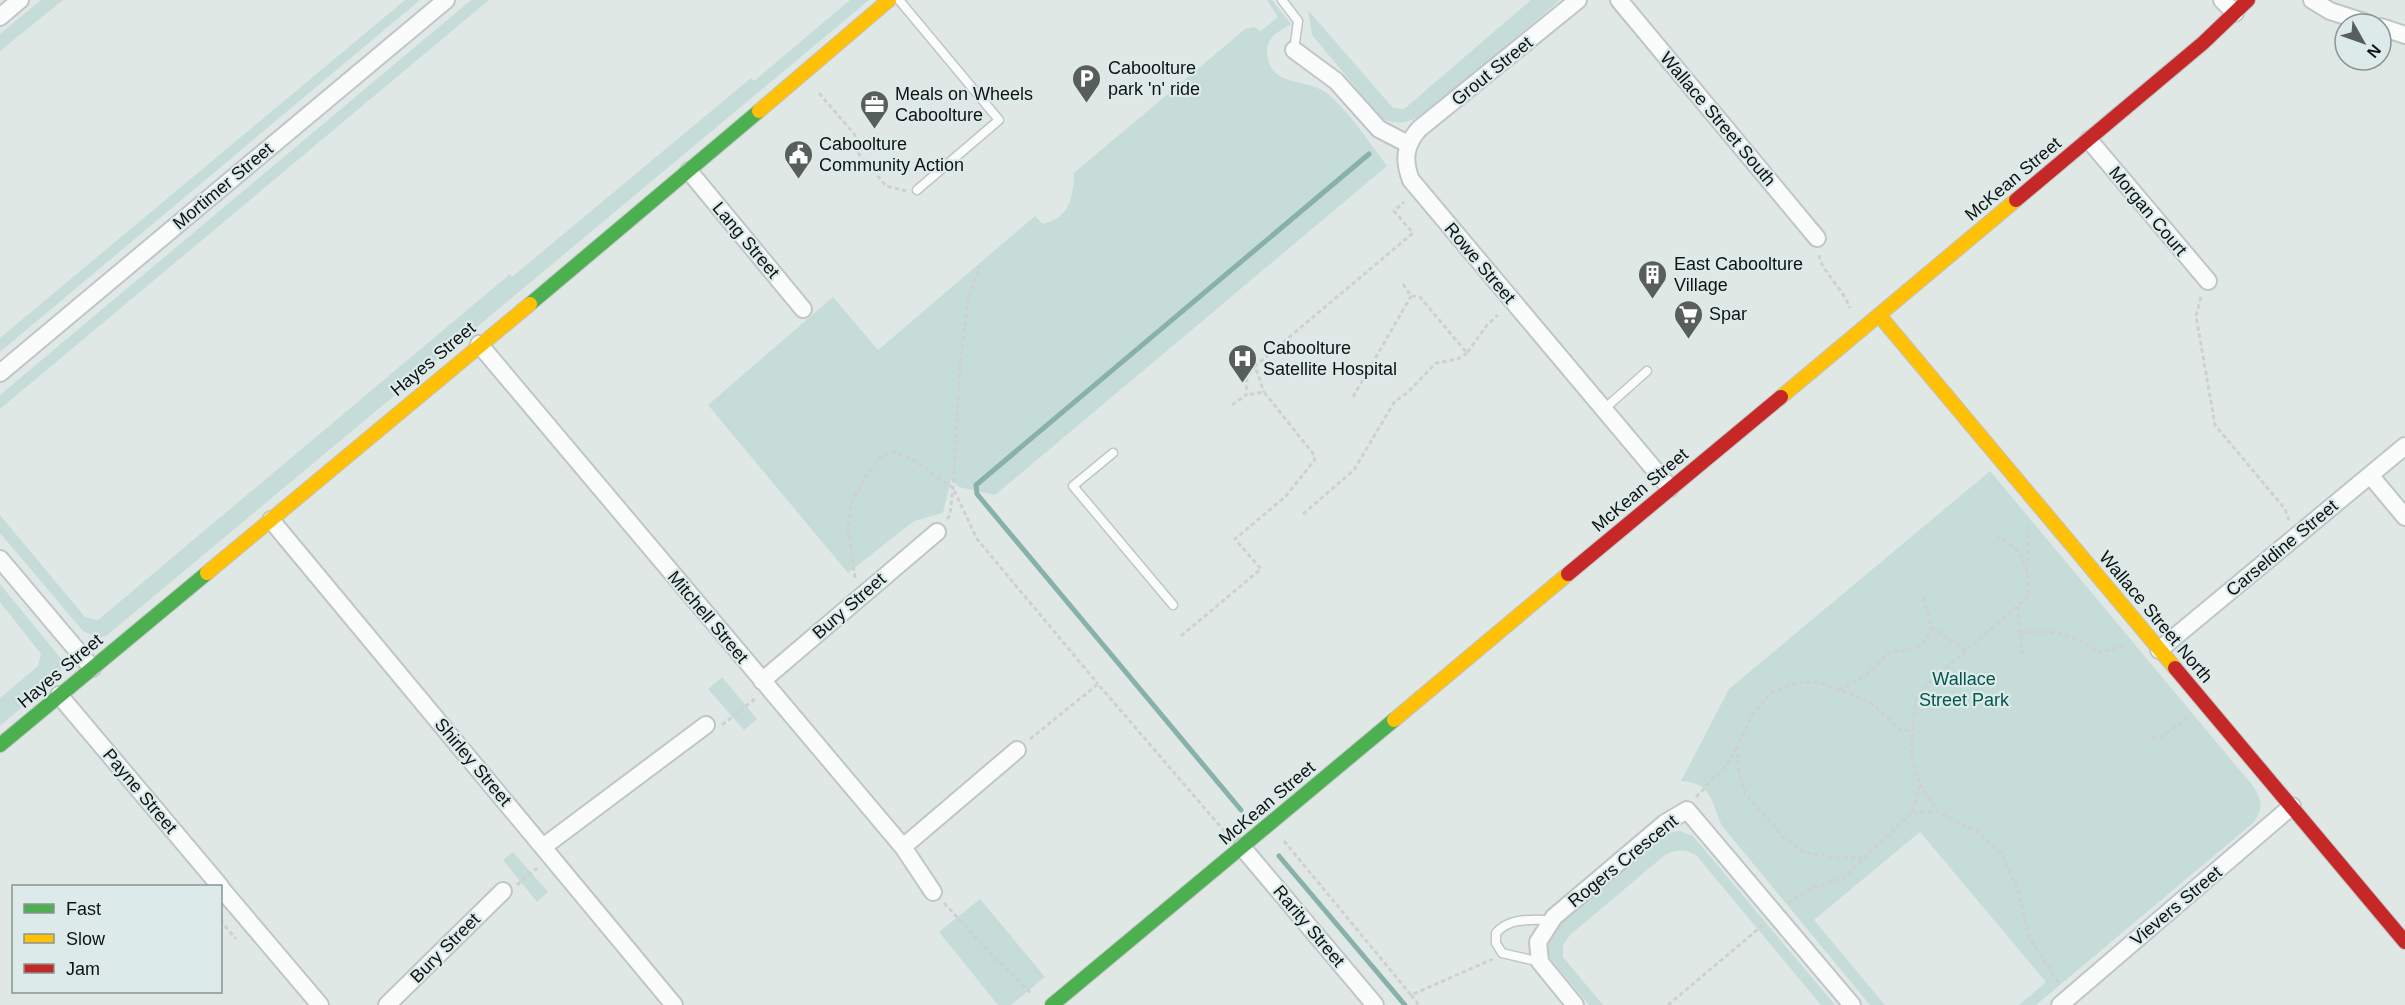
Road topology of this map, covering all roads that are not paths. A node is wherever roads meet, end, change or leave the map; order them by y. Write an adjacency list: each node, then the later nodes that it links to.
1 (20, 0): 13 (street)
2 (446, 0): 25 (street, Mortimer Street)
3 (889, 0): 17 (street, Hayes Street)
4 (899, 0): 18 (lane)
5 (1282, 0): 14 (lane)
6 (1578, 0): 16 (street, Grout Street)
7 (1619, 0): 19 (street, Wallace Street South)
8 (2222, 0): 12 (street)
9 (2248, 0): 12 (street, McKean Street)
10 (2312, 0): 11 (street)
11 (2333, 12)
12 (2235, 13): 15 (street, McKean Street)
13 (0, 17)
14 (1294, 50): 16 (street)
15 (2089, 140): 20 (street, Morgan Court); 22 (street, McKean Street)
16 (1408, 144): 26 (street, Rowe Street)
17 (689, 171): 21 (street, Lang Street); 23 (street, Hayes Street)
18 (917, 190)
19 (1817, 238)
20 (2208, 282)
21 (803, 309)
22 (1879, 315): 30 (street, McKean Street); 36 (street, Wallace Street North)
23 (479, 344): 32 (street, Hayes Street); 38 (street, Mitchell Street)
24 (1647, 370): 26 (lane)
25 (0, 373)
26 (1603, 411): 30 (street, Rowe Street)
27 (2405, 446): 29 (street, Carseldine Street)
28 (1113, 453): 35 (lane)
29 (2370, 475): 31 (street); 36 (street, Carseldine Street)
30 (1670, 488): 46 (street, McKean Street)
31 (2405, 517)
32 (271, 520): 37 (street, Hayes Street); 44 (street, Shirley Street)
33 (937, 532): 38 (street, Bury Street)
34 (0, 559): 37 (street)
35 (1173, 605)
36 (2159, 650): 43 (street, Wallace Street North)
37 (92, 668): 39 (street, Hayes Street)
38 (762, 681): 45 (street, Mitchell Street)
39 (59, 695): 41 (street, Hayes Street); 47 (street, Payne Street)
40 (706, 724): 44 (street)
41 (0, 745)
42 (1017, 750): 45 (street)
43 (2292, 806): 52 (street, Wallace Street North); 54 (street, Vievers Street)
44 (543, 847): 57 (street, Shirley Street)
45 (903, 847): 50 (street, Mitchell Street)
46 (1242, 847): 58 (street, McKean Street); 59 (street, Rarity Street)
47 (218, 885)
48 (222, 889): 55 (street, Payne Street)
49 (503, 891): 56 (street, Bury Street)
50 (933, 892)
51 (1551, 920): 53 (street, Rogers Crescent); 53 (lane); 61 (street, Rogers Crescent)
52 (2405, 942)
53 (1540, 962): 60 (street)
54 (2065, 1001)
55 (320, 1005)
56 (387, 1005)
57 (674, 1005)
58 (1052, 1005)
59 (1375, 1005)
60 (1575, 1005)
61 (1852, 1005)

